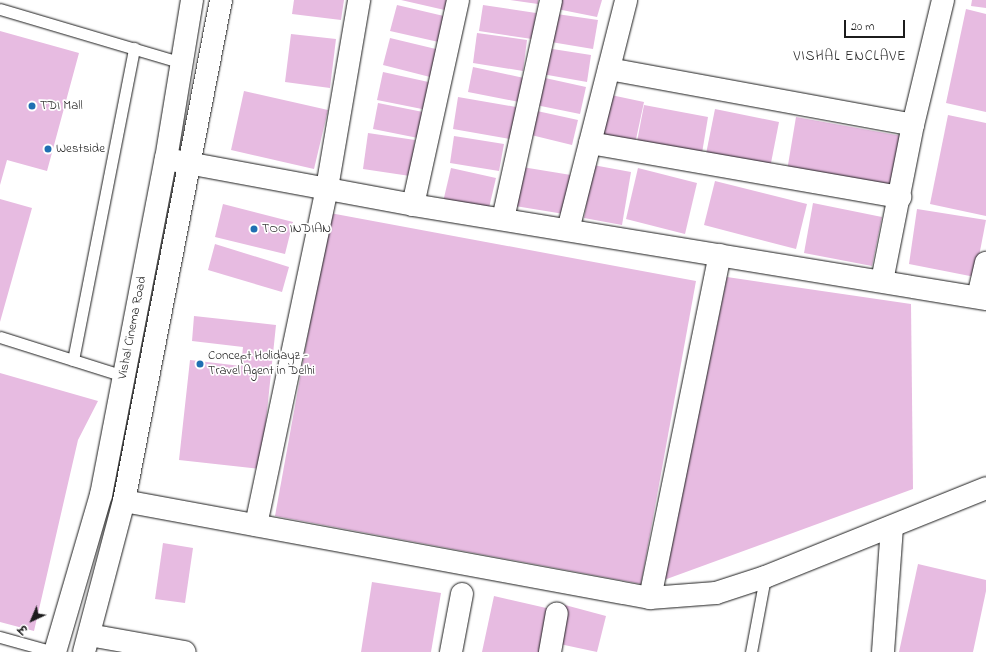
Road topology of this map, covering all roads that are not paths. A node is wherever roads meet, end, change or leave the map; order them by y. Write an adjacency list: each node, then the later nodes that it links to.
1 (192, 0): 10 (street, Vishal Cinema Road)
2 (221, 0): 15 (street, Vishal Cinema Road)
3 (359, 0): 16 (street)
4 (458, 0): 18 (street)
5 (551, 0): 19 (street)
6 (626, 0): 11 (street)
7 (944, 0): 12 (street)
8 (0, 9): 9 (lane)
9 (134, 48): 10 (lane); 26 (lane)
10 (182, 63): 14 (street, Vishal Cinema Road)
11 (609, 69): 12 (street); 13 (street)
12 (914, 125): 17 (street)
13 (590, 143): 17 (street); 20 (street)
14 (166, 159): 15 (street); 27 (street, Vishal Cinema Road)
15 (191, 163): 16 (street); 30 (street, Vishal Cinema Road)
16 (327, 188): 18 (street); 31 (street)
17 (900, 197): 23 (street)
18 (413, 205): 19 (street)
19 (504, 219): 20 (street)
20 (568, 230): 21 (street)
21 (720, 255): 23 (street); 35 (street)
22 (986, 263): 24 (street)
23 (882, 281): 24 (street)
24 (982, 298)
25 (0, 337): 26 (lane)
26 (73, 360): 27 (lane)
27 (124, 376): 29 (street, Vishal Cinema Road)
28 (986, 488): 32 (street)
29 (101, 495): 30 (street); 39 (street, Vishal Cinema Road)
30 (124, 501): 31 (street); 38 (street, Vishal Cinema Road)
31 (256, 525): 35 (street)
32 (892, 527): 33 (street); 44 (street)
33 (765, 577): 35 (street); 43 (lane)
34 (462, 594): 41 (street)
35 (650, 598)
36 (557, 614): 42 (street)
37 (0, 637): 39 (lane)
38 (86, 643): 40 (street)
39 (55, 652)
40 (184, 652)
41 (451, 652)
42 (550, 652)
43 (751, 652)
44 (883, 652)

